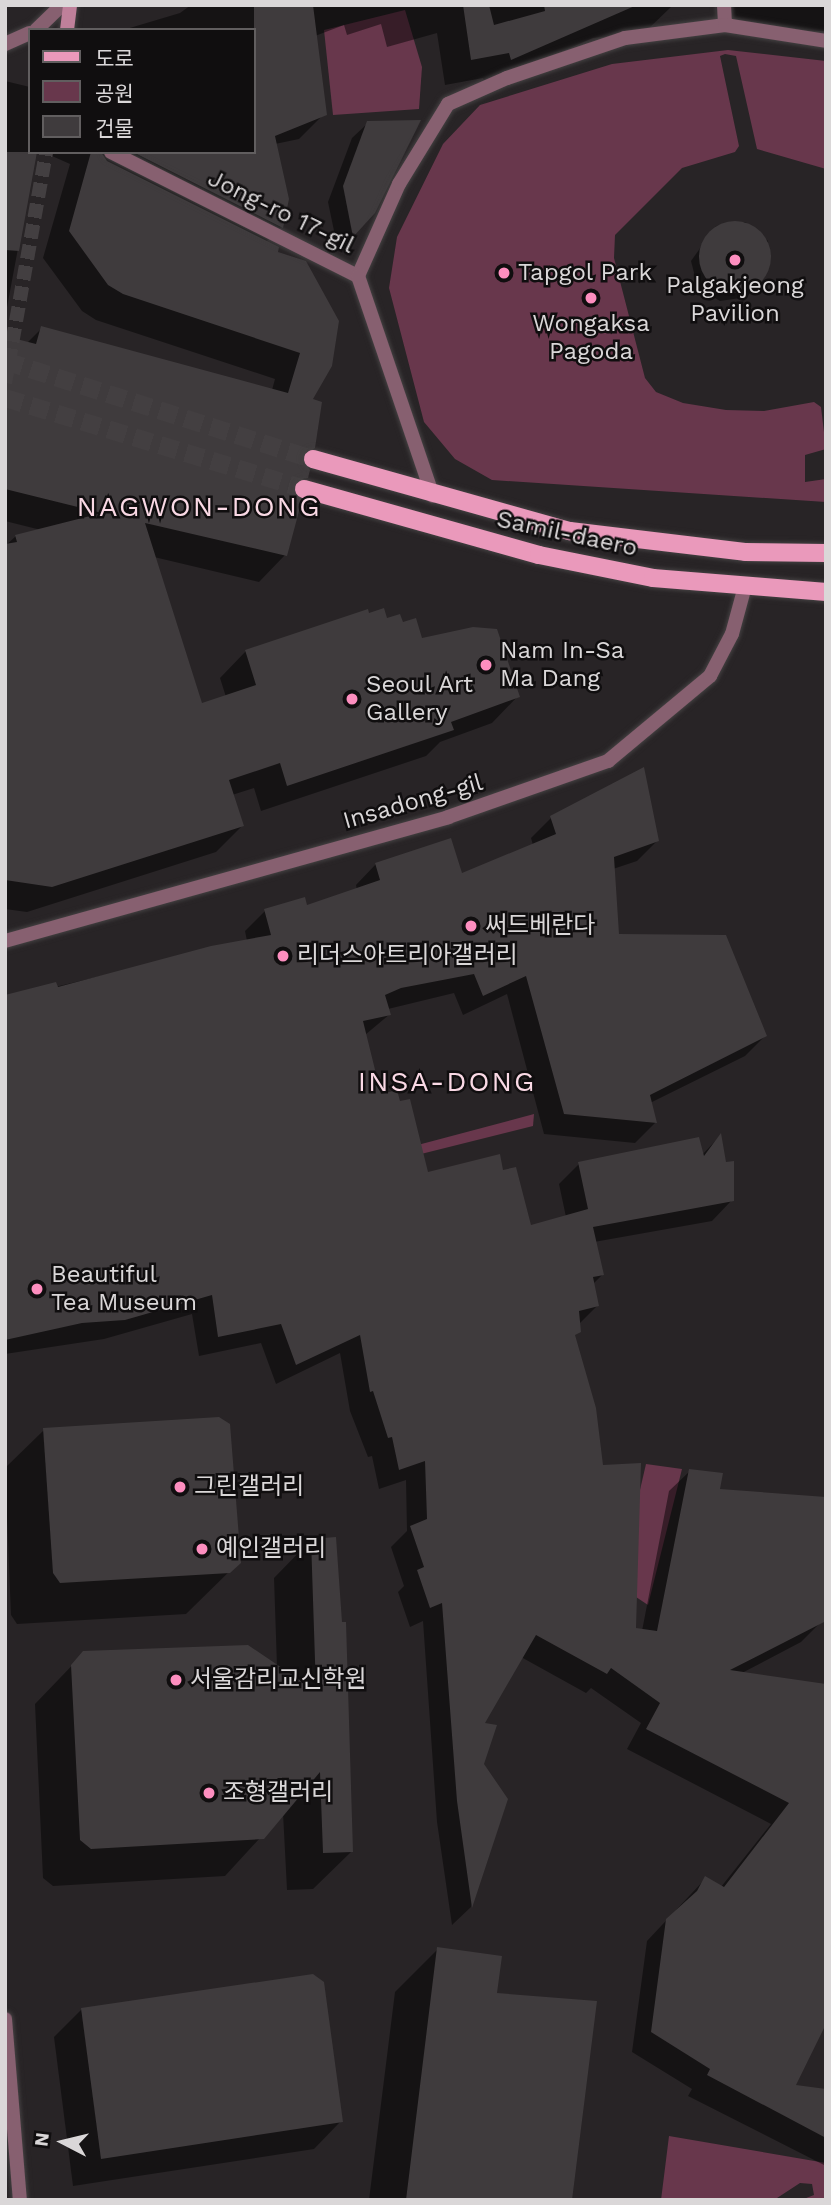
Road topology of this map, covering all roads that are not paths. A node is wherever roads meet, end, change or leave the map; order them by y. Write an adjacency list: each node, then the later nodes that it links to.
1 (62, 5): 5 (street)
2 (70, 5): 6 (street)
3 (723, 5): 4 (street)
4 (725, 25): 8 (street, Jong-ro 17-gil); 11 (street, Jong-ro 17-gil)
5 (38, 28)
6 (66, 28)
7 (28, 34): 9 (street)
8 (826, 41)
9 (5, 44)
10 (115, 154): 11 (street, Jong-ro 17-gil)
11 (358, 276): 14 (street)
12 (313, 459): 14 (main road, Samil-daero)
13 (304, 489): 16 (main road, Samil-daero)
14 (433, 496): 15 (main road, Samil-daero)
15 (826, 554)
16 (746, 586): 17 (main road, Samil-daero); 18 (street, Insadong-gil)
17 (826, 592)
18 (5, 941)
19 (5, 2019): 20 (street)
20 (20, 2200)

